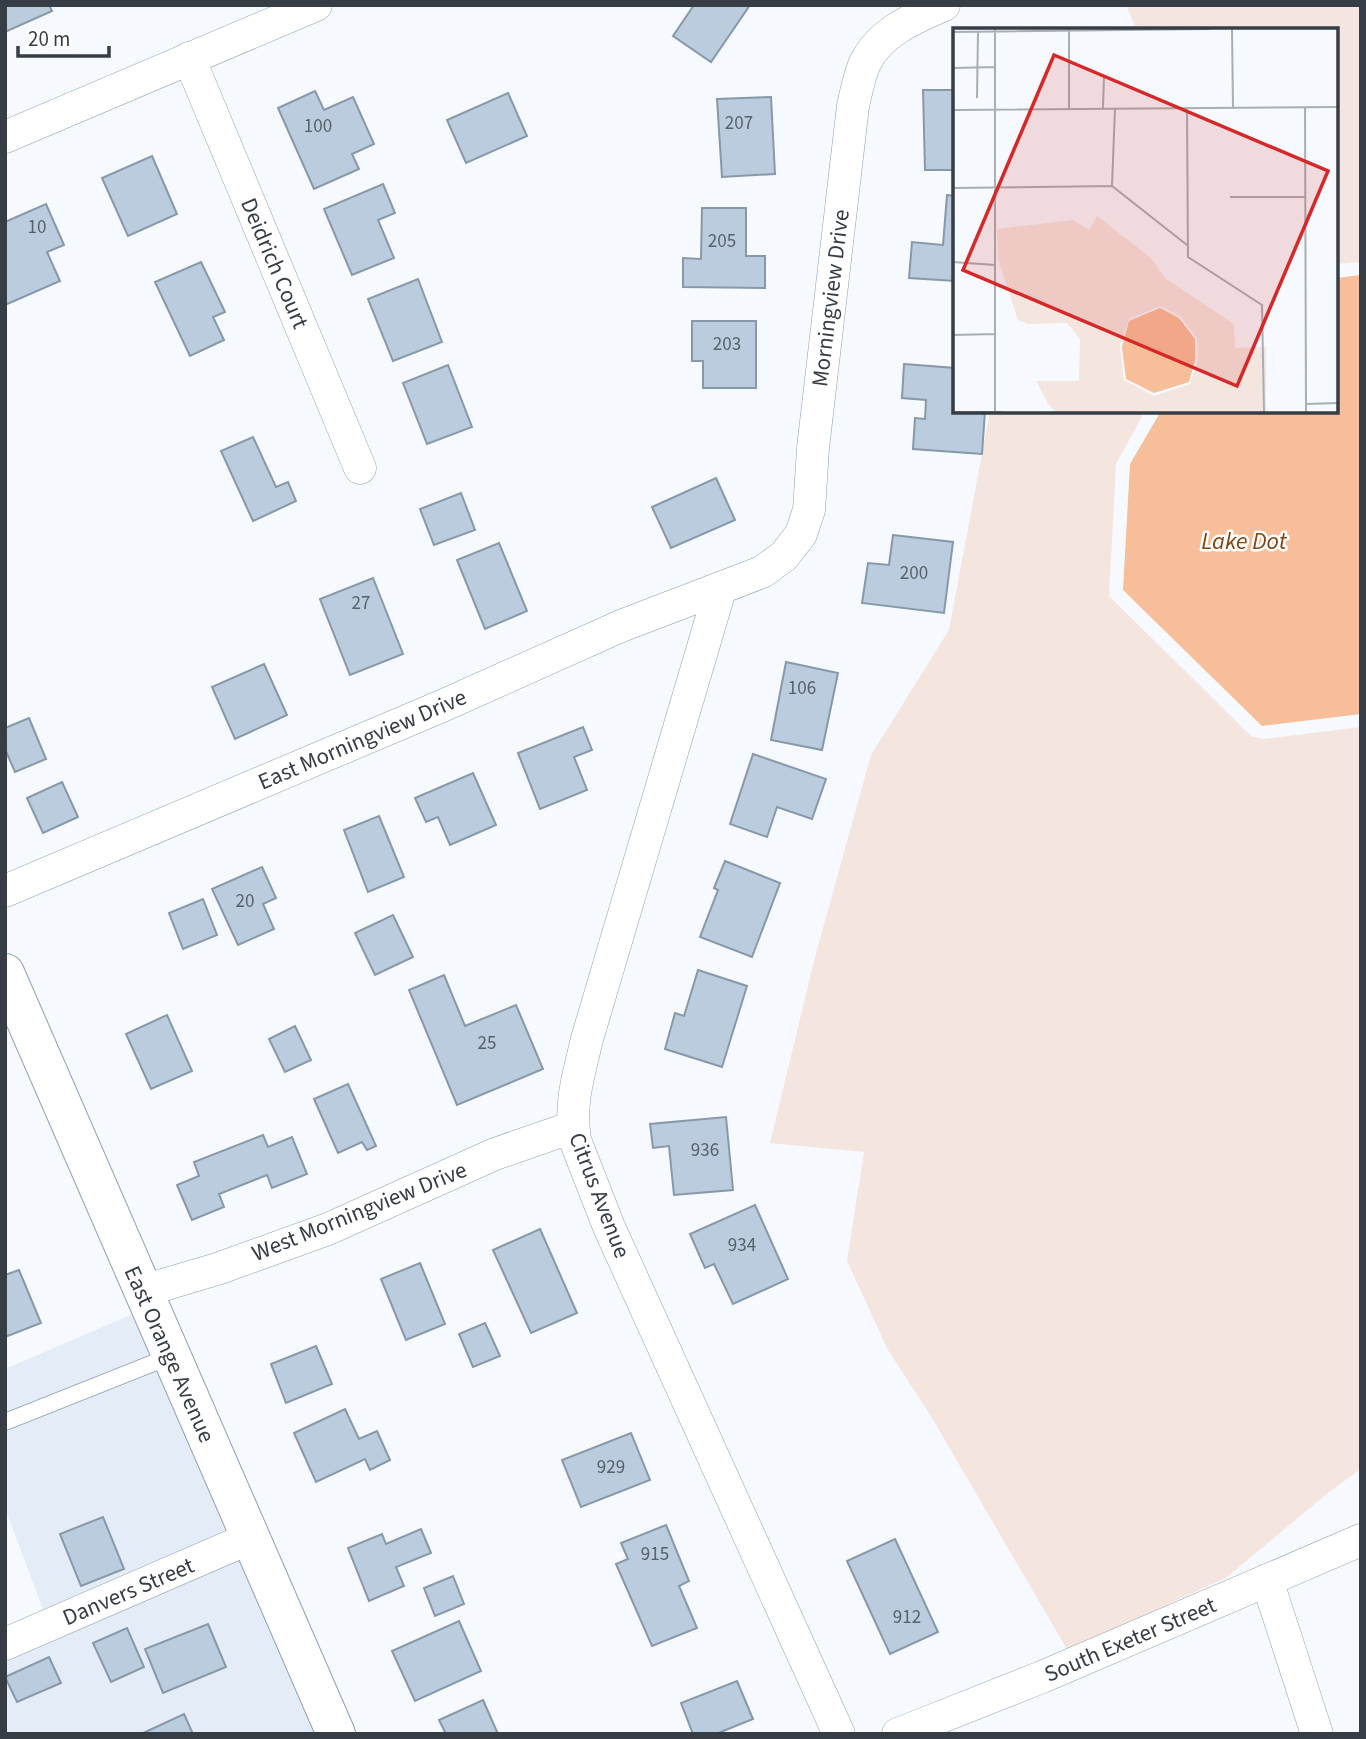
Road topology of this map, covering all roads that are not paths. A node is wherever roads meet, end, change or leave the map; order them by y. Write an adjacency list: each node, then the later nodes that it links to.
1 (316, 5): 3 (street)
2 (944, 5): 6 (street, Morningview Drive)
3 (189, 58): 4 (street); 5 (street, Deidrich Court)
4 (5, 137)
5 (360, 468)
6 (720, 590): 7 (street, East Morningview Drive); 9 (street, Citrus Avenue)
7 (5, 891)
8 (5, 973): 10 (main road, East Orange Avenue)
9 (573, 1127): 10 (street, West Morningview Drive); 18 (street, Citrus Avenue)
10 (143, 1291): 11 (main road, East Orange Avenue)
11 (171, 1356): 12 (lane); 13 (main road, East Orange Avenue)
12 (5, 1422)
13 (250, 1538): 16 (street, Danvers Street); 17 (main road, East Orange Avenue)
14 (1361, 1540): 15 (street, South Exeter Street)
15 (1267, 1580): 19 (street, South Exeter Street); 20 (street)
16 (5, 1644)
17 (337, 1734)
18 (839, 1734)
19 (898, 1734)
20 (1317, 1734)

